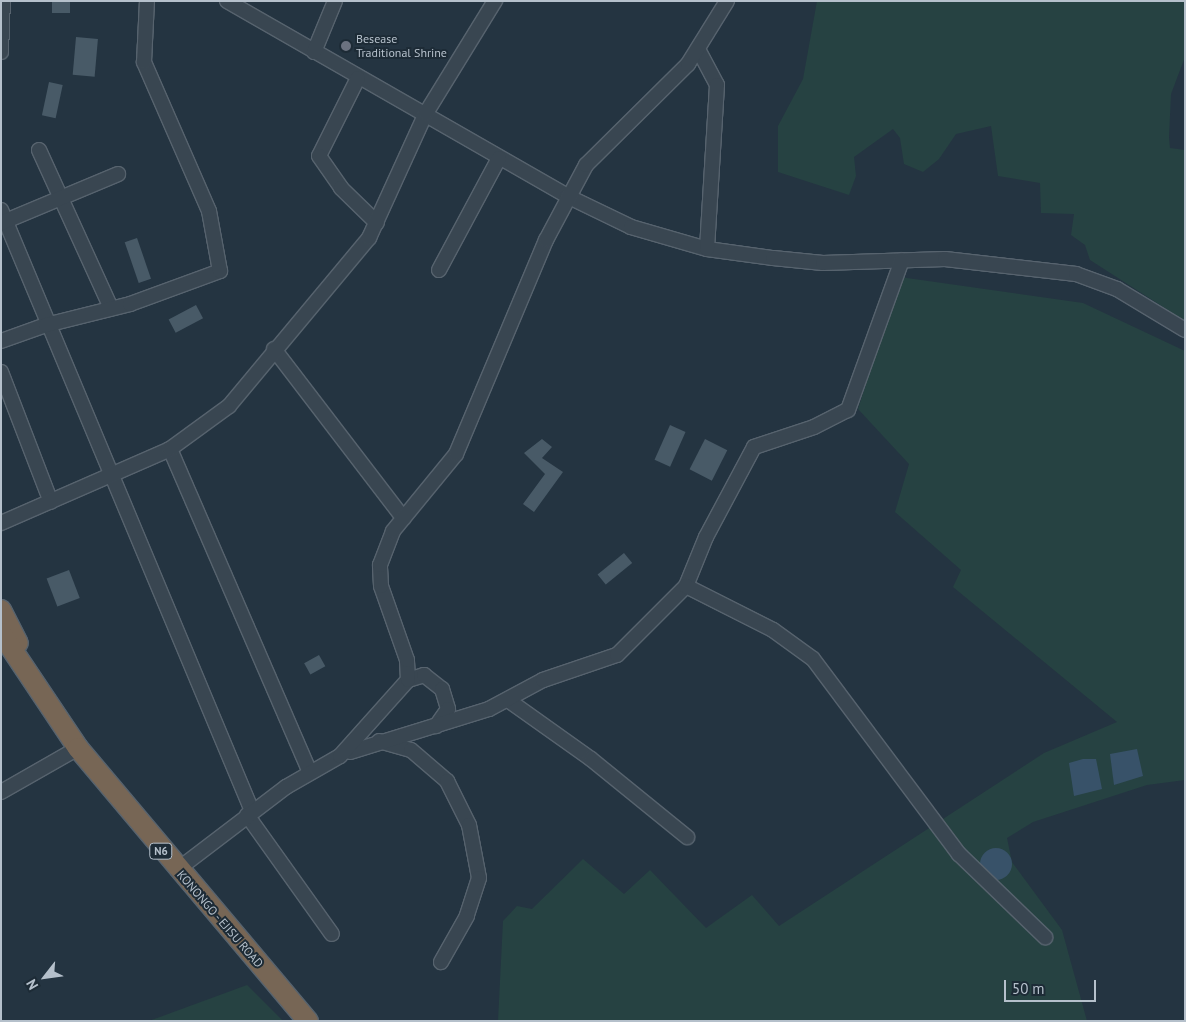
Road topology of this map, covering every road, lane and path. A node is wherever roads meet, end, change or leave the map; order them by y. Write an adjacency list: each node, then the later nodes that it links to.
1 (3, 1): 8 (street)
2 (147, 1): 22 (street)
3 (227, 1): 9 (street)
4 (335, 1): 9 (street)
5 (495, 1): 11 (street)
6 (727, 1): 7 (street)
7 (699, 51): 16 (street); 19 (street)
8 (1, 52)
9 (314, 52): 10 (street)
10 (358, 78): 11 (street); 18 (street)
11 (426, 113): 13 (street); 18 (street)
12 (39, 150): 15 (street)
13 (499, 158): 16 (street); 21 (street)
14 (118, 174): 15 (street)
15 (59, 195): 17 (street); 22 (street)
16 (567, 196): 19 (street); 31 (street)
17 (2, 218): 23 (street)
18 (377, 223): 26 (street)
19 (707, 249): 20 (street)
20 (902, 260): 24 (street); 33 (street)
21 (439, 270)
22 (111, 308): 23 (street)
23 (46, 325): 25 (street); 29 (street)
24 (1185, 330)
25 (1, 341)
26 (274, 349): 28 (street); 31 (street)
27 (1, 372): 30 (street)
28 (170, 449): 29 (street); 43 (street)
29 (114, 476): 30 (street); 45 (street)
30 (51, 502): 32 (street)
31 (403, 518): 37 (street)
32 (1, 523)
33 (686, 586): 38 (street); 49 (street)
34 (1, 610): 36 (highway, KONONGO - EJISU ROAD / N6)
35 (1, 633): 36 (highway, KONONGO - EJISU ROAD / N6)
36 (28, 670): 41 (highway, KONONGO - EJISU ROAD / N6)
37 (408, 680): 39 (street); 42 (street)
38 (508, 700): 39 (street); 46 (street)
39 (436, 726): 40 (street)
40 (379, 741): 42 (street); 50 (street)
41 (78, 748): 44 (street); 47 (highway, KONONGO - EJISU ROAD / N6)
42 (340, 756): 43 (street)
43 (310, 772): 45 (street)
44 (1, 792)
45 (250, 813): 47 (street); 48 (street)
46 (687, 837)
47 (177, 870): 51 (highway, KONONGO - EJISU ROAD / N6)
48 (332, 934)
49 (1045, 937)
50 (441, 962)
51 (308, 1021)

